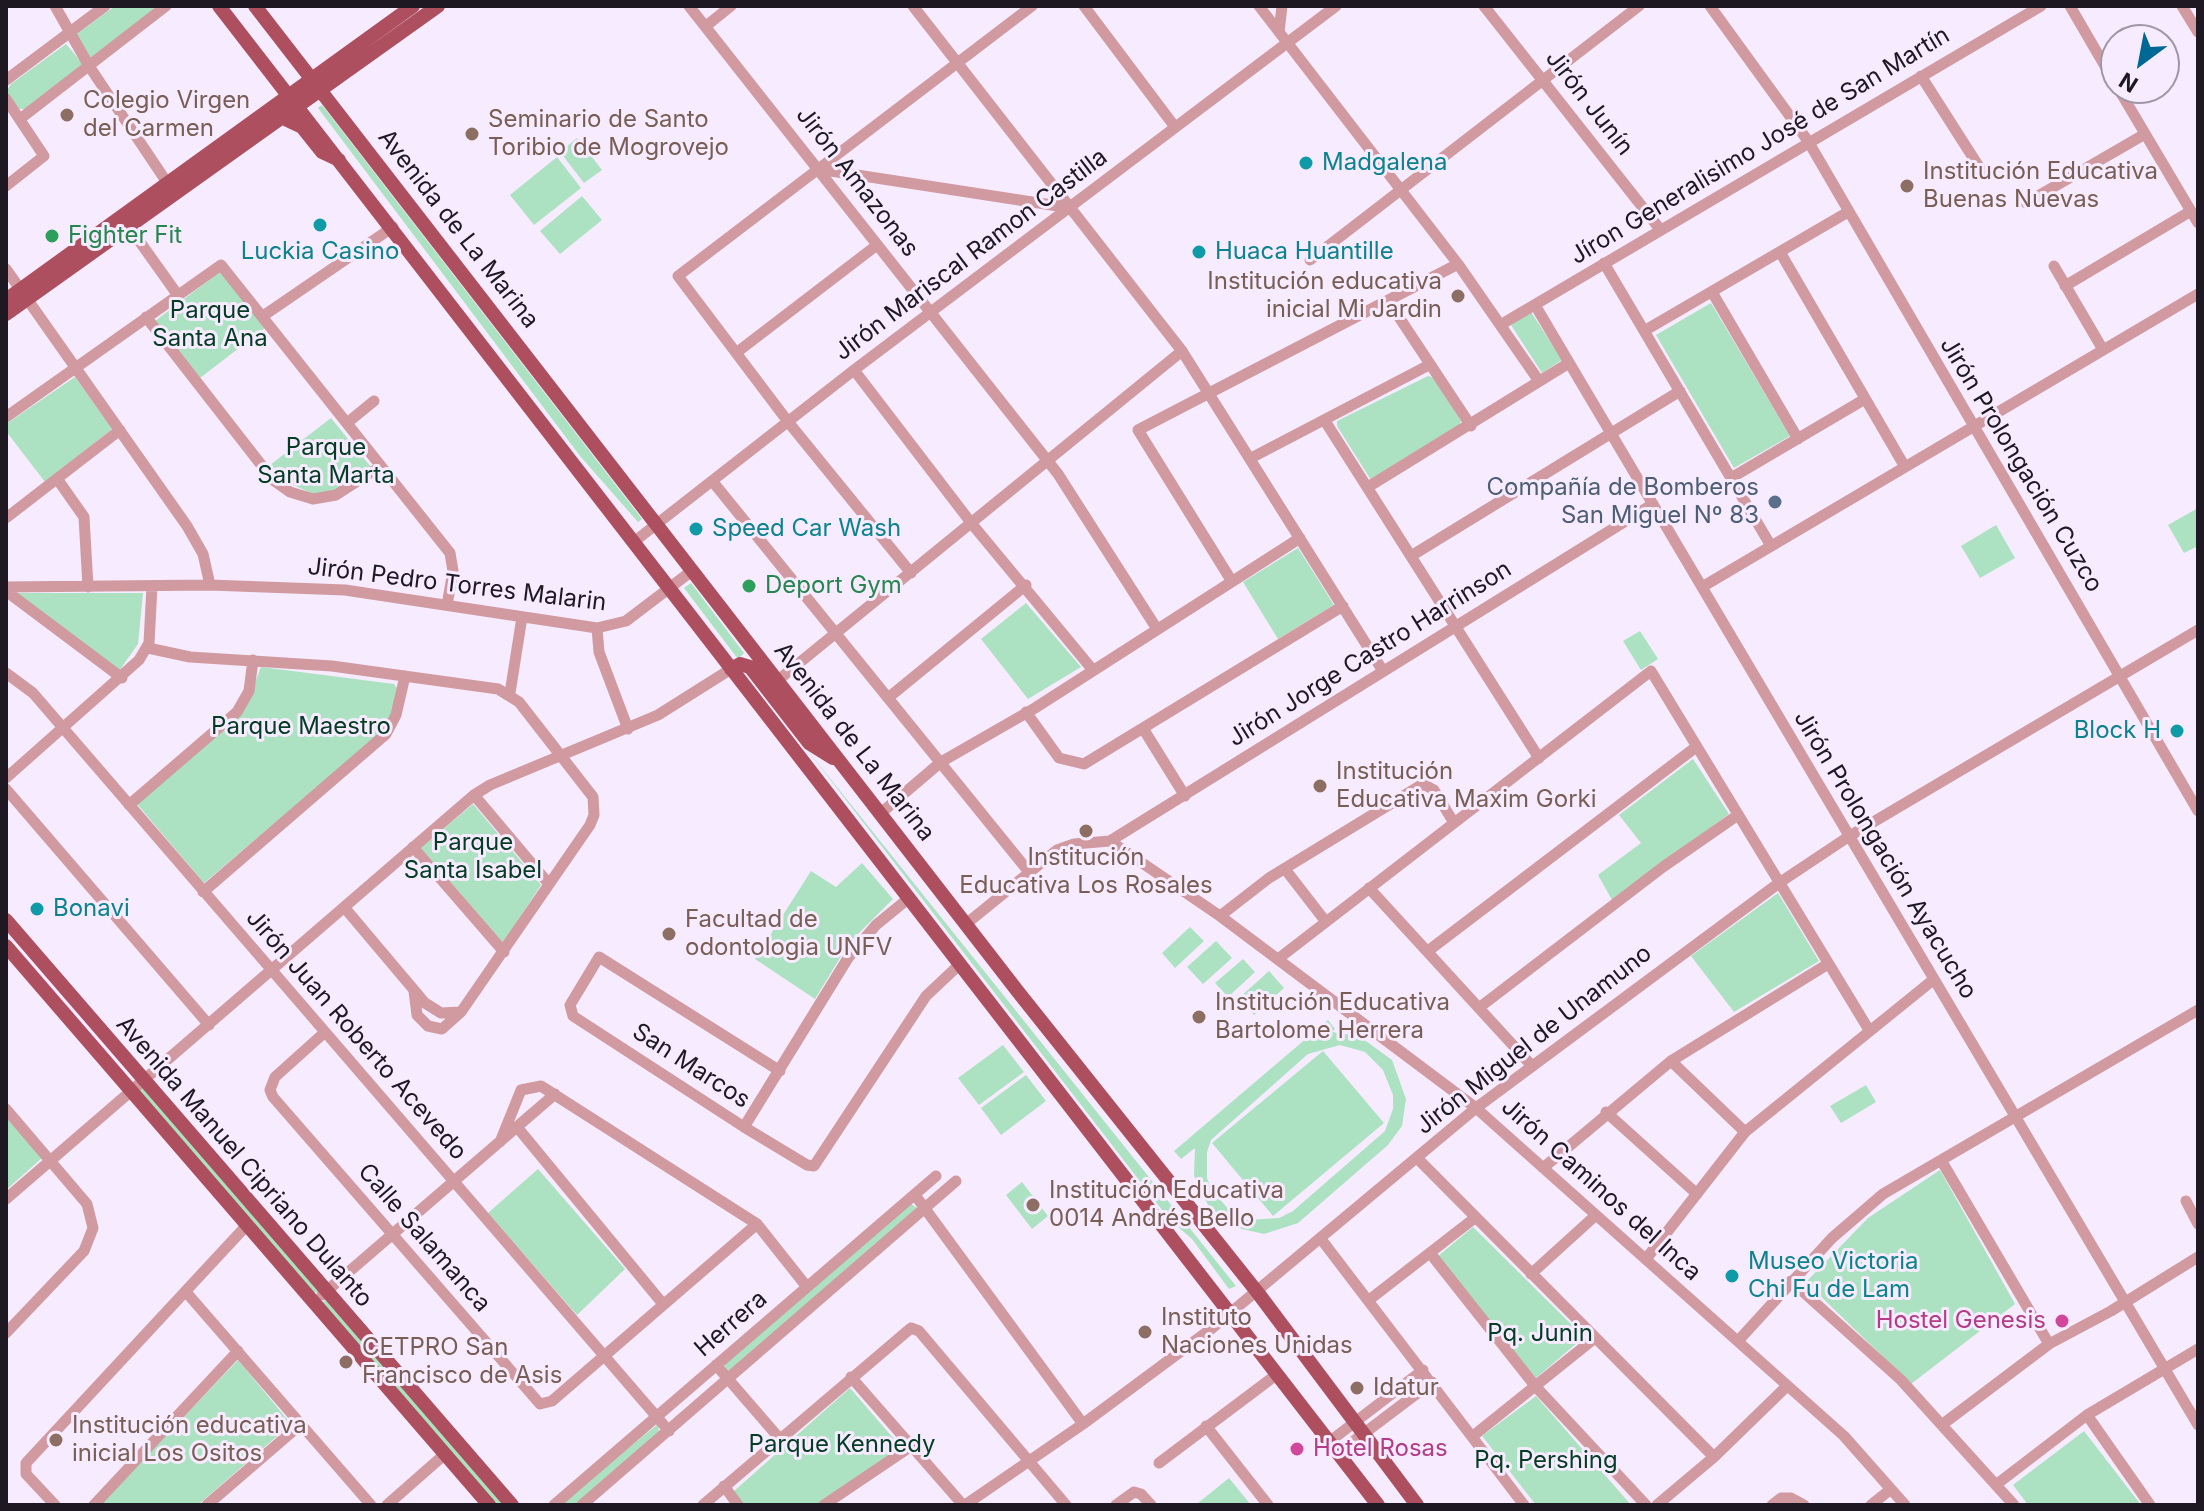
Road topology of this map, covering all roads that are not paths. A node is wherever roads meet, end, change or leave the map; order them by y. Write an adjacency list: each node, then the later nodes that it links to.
1 (55, 6): 25 (street)
2 (105, 6): 25 (street)
3 (166, 6): 29 (street)
4 (219, 6): 34 (main road, Avenida de La Marina)
5 (255, 6): 33 (main road, Avenida de La Marina)
6 (413, 6): 33 (main road)
7 (438, 6): 33 (main road)
8 (689, 6): 22 (street, Jirón Amazonas)
9 (731, 6): 22 (street)
10 (913, 6): 28 (street)
11 (1032, 6): 28 (street)
12 (1084, 6): 39 (street)
13 (1259, 6): 23 (street)
14 (1282, 6): 23 (street)
15 (1336, 6): 26 (street, Jirón Mariscal Ramon Castilla)
16 (1484, 6): 32 (street, Jirón Junín)
17 (1639, 6): 32 (street)
18 (1710, 6): 41 (street, Jirón Prolongación Cuzco)
19 (2041, 6): 30 (street, Jíron Generalisimo José de San Martín)
20 (2070, 6): 27 (street)
21 (2182, 6): 24 (street)
22 (706, 26): 43 (street, Jirón Amazonas)
23 (1279, 32): 26 (street)
24 (2198, 32)
25 (69, 34): 29 (street); 31 (street)
26 (1288, 44): 39 (street, Jirón Mariscal Ramon Castilla); 47 (street)
27 (2100, 57)
28 (958, 63): 43 (street); 49 (street)
29 (89, 66): 38 (street); 46 (street)
30 (1921, 76): 41 (street, Jíron Generalisimo José de San Martín); 44 (street)
31 (6, 80)
32 (1545, 82): 47 (street); 55 (street, Jirón Junín)
33 (323, 91): 34 (main road); 108 (main road, Avenida de La Marina)
34 (292, 97): 37 (main road); 42 (main road, Avenida de La Marina); 46 (main road)
35 (6, 99): 38 (street)
36 (2128, 104): 40 (street)
37 (283, 118): 42 (main road); 46 (main road)
38 (20, 119): 45 (street)
39 (1175, 127): 49 (street, Jirón Mariscal Ramon Castilla)
40 (2145, 134): 48 (street); 50 (street)
41 (1808, 141): 51 (street, Jirón Prolongación Cuzco); 55 (street, Jíron Generalisimo José de San Martín)
42 (343, 162): 54 (main road, Avenida de La Marina)
43 (818, 169): 49 (street); 56 (street, Jirón Amazonas); 79 (street)
44 (1981, 170)
45 (6, 186)
46 (172, 189): 52 (main road)
47 (1401, 191): 58 (street); 60 (street)
48 (2026, 203)
49 (1071, 208): 71 (street, Jirón Mariscal Ramon Castilla); 78 (street)
50 (2191, 211): 53 (street); 63 (street)
51 (1848, 212): 57 (street); 94 (street, Jirón Prolongación Cuzco)
52 (126, 222): 65 (main road); 66 (street)
53 (2198, 223)
54 (393, 227): 73 (street); 111 (main road, Avenida de La Marina)
55 (1659, 228): 59 (street, Jíron Generalisimo José de San Martín)
56 (877, 245): 71 (street, Jirón Amazonas); 79 (street)
57 (1780, 252): 64 (street); 87 (street)
58 (1310, 260)
59 (1604, 263): 70 (street, Jíron Generalisimo José de San Martín); 76 (street)
60 (1458, 264): 69 (street); 75 (street)
61 (2054, 266): 63 (street)
62 (6, 269): 65 (street)
63 (2065, 286): 77 (street)
64 (1712, 292): 76 (street); 97 (street)
65 (23, 294): 68 (main road); 72 (main road); 82 (street)
66 (177, 294): 73 (street); 74 (street)
67 (2198, 294): 77 (street)
68 (6, 300)
69 (1389, 302): 81 (street); 85 (street)
70 (1535, 305): 75 (street, Jíron Generalisimo José de San Martín); 80 (street, Jirón Prolongación Ayacucho)
71 (931, 312): 83 (street, Jirón Mariscal Ramon Castilla); 99 (street, Jirón Amazonas)
72 (6, 314)
73 (263, 316): 91 (street)
74 (146, 317): 82 (street); 100 (street)
75 (1502, 324): 84 (street)
76 (1644, 331): 86 (street)
77 (2102, 348): 94 (street)
78 (1182, 351): 85 (street); 99 (street)
79 (736, 353): 92 (street)
80 (1569, 363): 84 (street); 96 (street, Jirón Prolongación Ayacucho)
81 (1429, 365): 90 (street); 93 (street)
82 (75, 368): 89 (street); 95 (street)
83 (854, 370): 92 (street, Jirón Mariscal Ramon Castilla); 109 (street)
84 (1539, 381): 93 (street)
85 (1208, 391): 98 (street); 116 (street)
86 (1680, 391): 96 (street); 102 (street)
87 (1865, 399): 97 (street); 101 (street)
88 (374, 401): 91 (street)
89 (6, 417)
90 (1325, 421): 98 (street); 105 (street)
91 (347, 423): 100 (street)
92 (789, 423): 104 (street, Jirón Mariscal Ramon Castilla); 115 (street)
93 (1471, 426): 105 (street)
94 (1972, 427): 101 (street); 138 (street, Jirón Prolongación Cuzco)
95 (120, 430): 103 (street); 117 (street)
96 (1610, 431): 106 (street, Jirón Prolongación Ayacucho); 113 (street)
97 (1798, 439): 102 (street)
98 (1251, 458): 110 (street)
99 (1049, 461): 109 (street); 129 (street, Jirón Amazonas)
100 (381, 466): 124 (street)
101 (1905, 467): 112 (street)
102 (1731, 478): 112 (street)
103 (58, 480): 107 (street); 120 (street)
104 (713, 482): 108 (street, Jirón Mariscal Ramon Castilla); 131 (street)
105 (1368, 487): 113 (street)
106 (1653, 504): 121 (street, Jirón Prolongación Ayacucho); 127 (street, Jirón Jorge Castro Harrinson)
107 (6, 518)
108 (658, 524): 111 (street, Jirón Mariscal Ramon Castilla); 114 (main road, Avenida de La Marina)
109 (972, 524): 115 (street); 118 (street)
110 (1300, 538): 116 (street); 125 (street)
111 (635, 541): 122 (main road, Avenida de La Marina)
112 (1771, 546): 121 (street)
113 (1411, 556): 127 (street)
114 (693, 570): 122 (street, Jirón Pedro Torres Malarin); 141 (main road, Avenida de La Marina)
115 (911, 573): 131 (street)
116 (1231, 580): 129 (street)
117 (210, 585): 119 (street, Jirón Pedro Torres Malarin); 124 (street, Jirón Pedro Torres Malarin)
118 (1026, 585): 135 (street); 143 (street)
119 (152, 586): 120 (street, Jirón Pedro Torres Malarin); 132 (street)
120 (88, 587): 123 (street, Jirón Pedro Torres Malarin)
121 (1702, 587): 162 (street, Jirón Prolongación Ayacucho)
122 (670, 588): 128 (street, Jirón Pedro Torres Malarin); 134 (main road, Avenida de La Marina)
123 (6, 589): 140 (street)
124 (447, 605): 126 (street, Jirón Pedro Torres Malarin)
125 (1343, 606): 136 (street); 147 (street)
126 (522, 617): 128 (street, Jirón Pedro Torres Malarin); 142 (street)
127 (1455, 626): 136 (street, Jirón Jorge Castro Harrinson); 150 (street)
128 (597, 628): 146 (street)
129 (1157, 629): 135 (street)
130 (2198, 630): 138 (street, Jirón Miguel de Unamuno)
131 (835, 634): 141 (street); 143 (street)
132 (148, 648): 133 (street); 140 (street)
133 (253, 660): 139 (street); 157 (street)
134 (731, 669): 146 (street); 152 (main road); 171 (main road, Avenida de La Marina)
135 (1092, 669): 144 (street)
136 (1383, 671): 156 (street, Jirón Jorge Castro Harrinson)
137 (6, 673): 145 (street, Jirón Juan Roberto Acevedo)
138 (2120, 675): 158 (street, Jirón Prolongación Cuzco); 162 (street, Jirón Miguel de Unamuno)
139 (405, 676): 142 (street); 170 (street)
140 (122, 678): 145 (street)
141 (777, 681): 152 (main road, Avenida de La Marina)
142 (510, 693): 149 (street)
143 (888, 698): 151 (street)
144 (1026, 712): 147 (street); 151 (street)
145 (63, 729): 153 (street); 157 (street, Jirón Juan Roberto Acevedo)
146 (628, 729): 149 (street)
147 (1144, 730): 156 (street)
148 (1696, 747): 150 (street); 160 (street); 178 (street)
149 (563, 755): 155 (street); 168 (street)
150 (1539, 758): 161 (street)
151 (941, 762): 159 (street); 166 (street)
152 (843, 765): 159 (main road, Avenida de La Marina)
153 (6, 778)
154 (6, 789): 187 (street)
155 (474, 795): 164 (street); 168 (street)
156 (1185, 796): 163 (street, Jirón Jorge Castro Harrinson)
157 (129, 805): 170 (street, Jirón Juan Roberto Acevedo)
158 (2198, 811)
159 (881, 813): 176 (main road, Avenida de La Marina)
160 (1738, 815): 167 (street); 185 (street)
161 (1454, 823): 165 (street); 169 (street)
162 (1848, 837): 167 (street, Jirón Miguel de Unamuno); 184 (street, Jirón Prolongación Ayacucho)
163 (1110, 841): 166 (street); 173 (street, Jirón Caminos del Inca)
164 (413, 847): 172 (street); 179 (street)
165 (1285, 869): 173 (street); 175 (street)
166 (1029, 872): 176 (street)
167 (1779, 883): 182 (street); 191 (street, Jirón Miguel de Unamuno)
168 (549, 884): 179 (street)
169 (1369, 888): 175 (street); 178 (street)
170 (203, 892): 183 (street, Jirón Juan Roberto Acevedo)
171 (909, 898): 181 (main road, Avenida de La Marina); 192 (street)
172 (344, 907): 179 (street); 183 (street)
173 (1220, 916): 180 (street, Jirón Caminos del Inca)
174 (6, 920): 193 (main road, Avenida Manuel Cipriano Dulanto)
175 (1326, 922): 180 (street)
176 (966, 924): 231 (main road, Avenida de La Marina)
177 (6, 946): 194 (main road, Avenida Manuel Cipriano Dulanto)
178 (1428, 951): 185 (street)
179 (504, 952)
180 (1278, 959): 196 (street, Jirón Caminos del Inca)
181 (960, 964): 201 (street, San Marcos); 236 (main road, Avenida de La Marina)
182 (1828, 964): 188 (street); 190 (street)
183 (271, 972): 187 (street); 189 (street, Jirón Juan Roberto Acevedo)
184 (1933, 980): 188 (street); 199 (street, Jirón Prolongación Ayacucho)
185 (1480, 1007): 191 (street)
186 (2197, 1014): 199 (street)
187 (209, 1025): 193 (street)
188 (1869, 1030): 202 (street)
189 (324, 1033): 209 (street, Jirón Juan Roberto Acevedo); 221 (street, Calle Salamanca)
190 (1671, 1061): 198 (street); 202 (street)
191 (1532, 1066): 196 (street, Jirón Miguel de Unamuno)
192 (780, 1071): 201 (street); 201 (street, San Marcos)
193 (144, 1081): 194 (street); 229 (main road, Avenida Manuel Cipriano Dulanto)
194 (132, 1092): 206 (street); 220 (main road, Avenida Manuel Cipriano Dulanto)
195 (555, 1094): 200 (street); 203 (street); 218 (street)
196 (1476, 1108): 204 (street, Jirón Miguel de Unamuno); 207 (street, Jirón Caminos del Inca)
197 (6, 1109): 206 (street)
198 (1606, 1112): 207 (street); 211 (street)
199 (2014, 1117): 205 (street); 234 (street, Jirón Prolongación Ayacucho)
200 (517, 1127): 203 (street); 235 (street)
201 (744, 1127)
202 (1745, 1132): 211 (street)
203 (500, 1142): 209 (street)
204 (1417, 1158): 217 (street); 222 (street, Jirón Miguel de Unamuno)
205 (1941, 1160): 227 (street); 240 (street)
206 (50, 1161): 213 (street); 237 (street)
207 (1543, 1168): 216 (street, Jirón Caminos del Inca)
208 (936, 1176): 212 (street, Herrera)
209 (454, 1180): 221 (street); 243 (street, Jirón Juan Roberto Acevedo)
210 (956, 1181): 215 (street, Herrera)
211 (1697, 1194): 225 (street)
212 (915, 1195): 215 (street); 228 (street, Herrera)
213 (6, 1199)
214 (2186, 1201): 219 (street)
215 (925, 1209): 249 (street, Herrera); 256 (street)
216 (1596, 1215): 225 (street, Jirón Caminos del Inca); 226 (street)
217 (1476, 1217): 223 (street); 226 (street)
218 (757, 1224): 228 (street); 235 (street, Calle Salamanca)
219 (2198, 1224)
220 (247, 1225): 230 (street); 233 (main road, Avenida Manuel Cipriano Dulanto)
221 (391, 1234): 229 (street); 243 (street, Calle Salamanca)
222 (1321, 1239): 231 (street, Jirón Miguel de Unamuno); 232 (street)
223 (1430, 1253): 232 (street); 252 (street)
224 (2198, 1257): 234 (street)
225 (1646, 1259): 239 (street, Jirón Caminos del Inca)
226 (1531, 1274): 238 (street)
227 (1791, 1281): 239 (street); 257 (street)
228 (807, 1287): 244 (street, Herrera)
229 (327, 1291): 233 (street); 279 (main road, Avenida Manuel Cipriano Dulanto)
230 (186, 1292): 242 (street); 273 (street)
231 (1258, 1293): 236 (street, Jirón Miguel de Unamuno); 260 (main road, Avenida de La Marina)
232 (1369, 1300): 245 (street)
233 (314, 1302): 266 (main road, Avenida Manuel Cipriano Dulanto)
234 (2123, 1303): 240 (street); 246 (street, Jirón Prolongación Ayacucho)
235 (663, 1304): 243 (street, Calle Salamanca)
236 (1229, 1314): 247 (main road, Avenida de La Marina); 256 (street, Jirón Miguel de Unamuno)
237 (6, 1333)
238 (1595, 1338): 252 (street); 267 (street)
239 (1738, 1341): 251 (street, Jirón Caminos del Inca)
240 (2049, 1344): 257 (street)
241 (2198, 1349): 246 (street)
242 (238, 1351): 255 (street); 274 (street)
243 (605, 1356): 254 (street, Jirón Juan Roberto Acevedo)
244 (716, 1365): 249 (street); 254 (street, Herrera)
245 (1423, 1370): 250 (street); 260 (street)
246 (2163, 1370): 253 (street); 258 (street, Jirón Prolongación Ayacucho)
247 (1276, 1375): 259 (street); 265 (main road, Avenida de La Marina)
248 (851, 1377): 263 (street); 264 (street); 268 (street)
249 (730, 1380): 261 (street, Herrera); 263 (street)
250 (1432, 1382): 260 (street); 262 (street)
251 (1787, 1386): 267 (street); 272 (street, Jirón Caminos del Inca)
252 (1536, 1387): 262 (street); 293 (street)
253 (2087, 1415): 270 (street); 300 (street)
254 (657, 1416): 261 (street, Jirón Juan Roberto Acevedo); 280 (street, Herrera)
255 (301, 1424): 275 (street); 276 (street)
256 (1083, 1424): 268 (street, Jirón Miguel de Unamuno)
257 (1943, 1424): 270 (street)
258 (2198, 1425)
259 (1206, 1426): 269 (street); 289 (street)
260 (1358, 1428): 265 (street); 291 (main road, Avenida de La Marina)
261 (669, 1431): 281 (street, Herrera)
262 (1473, 1436): 292 (street)
263 (780, 1439): 271 (street)
264 (910, 1447): 284 (street); 285 (street)
265 (1333, 1448): 290 (main road, Avenida de La Marina)
266 (445, 1454): 277 (street); 278 (main road, Avenida Manuel Cipriano Dulanto)
267 (1714, 1457): 294 (street)
268 (1028, 1462): 285 (street, Jirón Miguel de Unamuno); 286 (street)
269 (1159, 1463)
270 (1997, 1484): 299 (street)
271 (724, 1486): 282 (street); 283 (street)
272 (1891, 1489): 297 (street); 298 (street, Jirón Caminos del Inca)
273 (55, 1505)
274 (94, 1505)
275 (207, 1505)
276 (371, 1505)
277 (387, 1505)
278 (489, 1505)
279 (512, 1505)
280 (554, 1505)
281 (582, 1505)
282 (703, 1505)
283 (738, 1505)
284 (824, 1505)
285 (964, 1505)
286 (1066, 1505)
287 (1116, 1505): 288 (street)
288 (1151, 1505)
289 (1268, 1505)
290 (1378, 1505)
291 (1417, 1505)
292 (1524, 1505)
293 (1646, 1505)
294 (1657, 1505)
295 (1772, 1505): 296 (street)
296 (1804, 1505)
297 (1871, 1505)
298 (1905, 1505)
299 (2014, 1505)
300 (2150, 1505)

